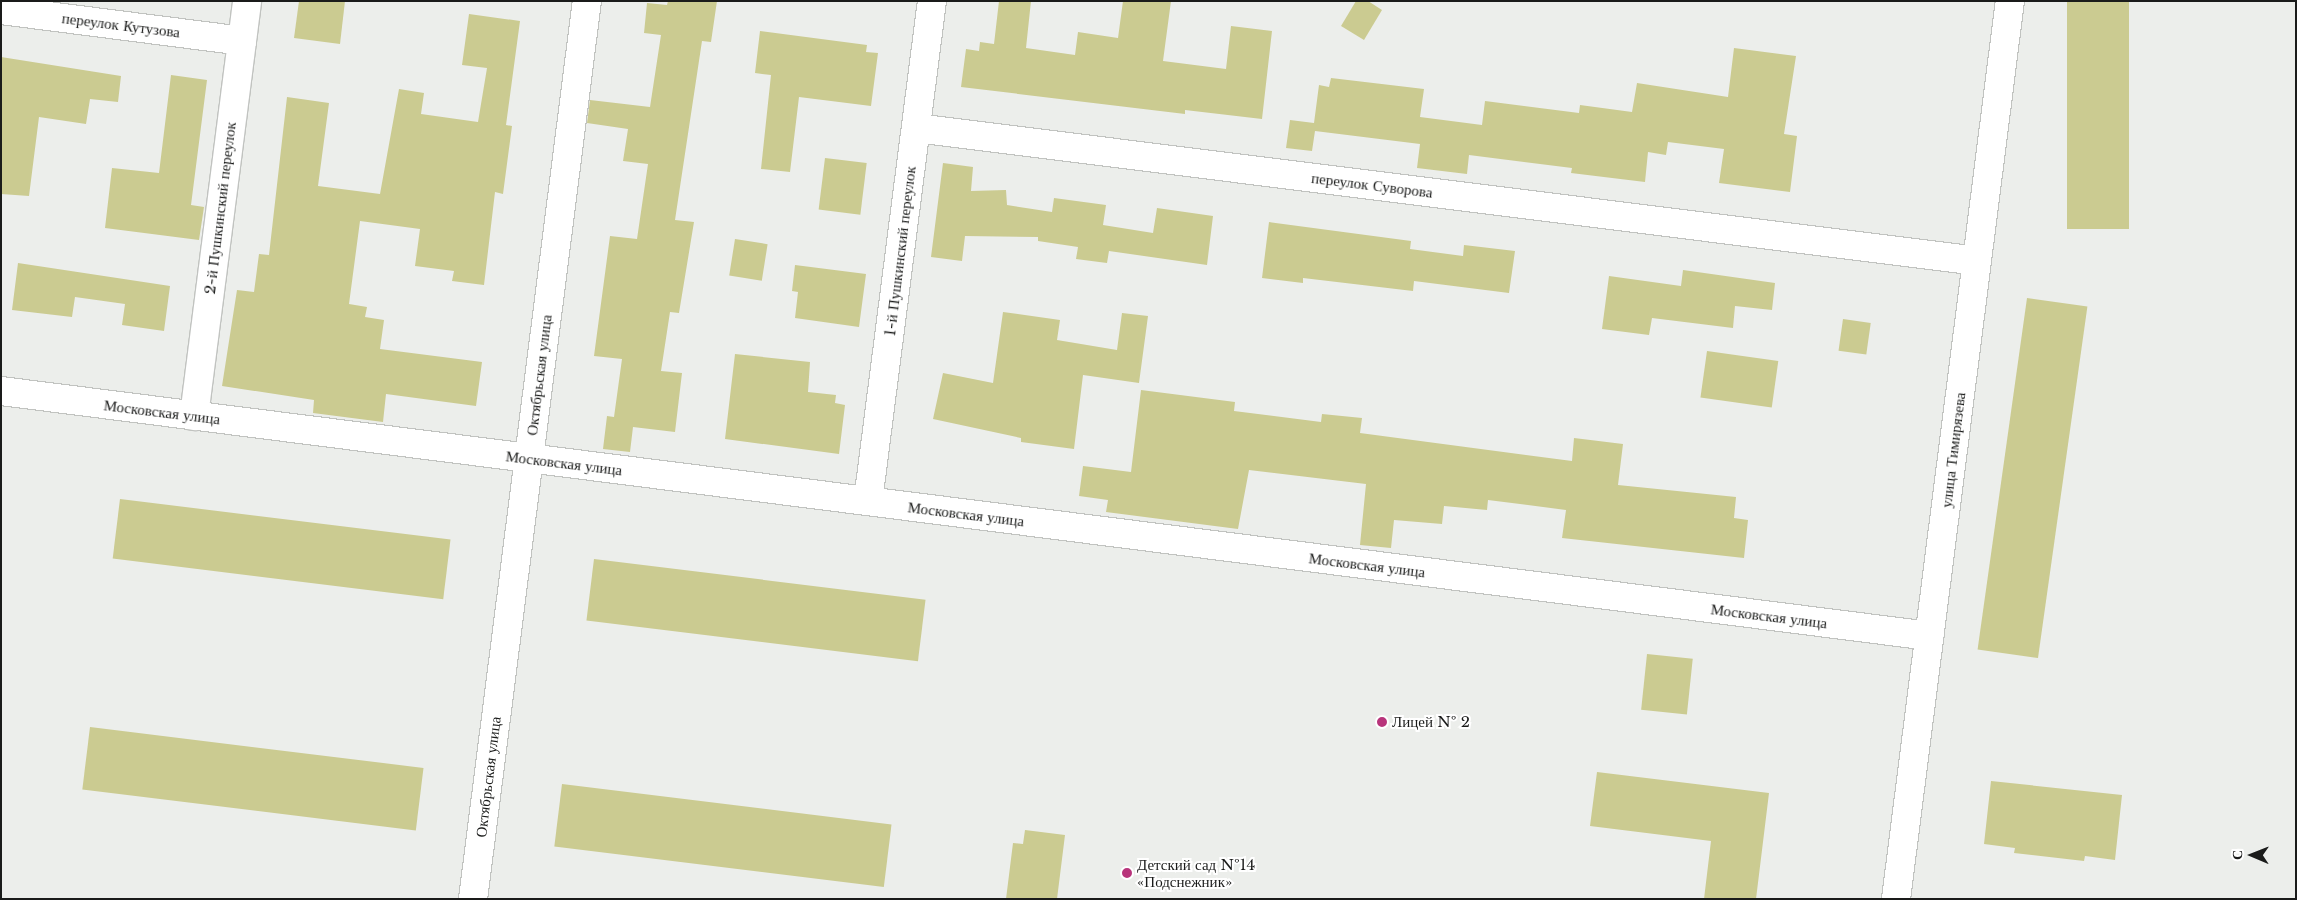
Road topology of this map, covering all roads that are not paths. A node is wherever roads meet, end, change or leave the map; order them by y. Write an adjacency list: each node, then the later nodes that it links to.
1 (246, 1): 6 (street, 2-й Пушкинский переулок)
2 (587, 1): 11 (street, Октябрьская улица)
3 (932, 1): 7 (street, 1-й Пушкинский переулок)
4 (2010, 1): 8 (street, улица Тимирязева)
5 (1, 10): 6 (street, переулок Кутузова)
6 (242, 40): 10 (street, 2-й Пушкинский переулок)
7 (916, 128): 8 (street, переулок Суворова); 12 (street, 1-й Пушкинский переулок)
8 (1977, 261): 13 (street, улица Тимирязева)
9 (1, 391): 10 (street, Московская улица)
10 (194, 416): 11 (street, Московская улица)
11 (528, 458): 12 (street, Московская улица); 14 (street, Октябрьская улица)
12 (868, 501): 13 (street, Московская улица)
13 (1930, 636): 15 (street, улица Тимирязева)
14 (473, 899)
15 (1896, 899)

